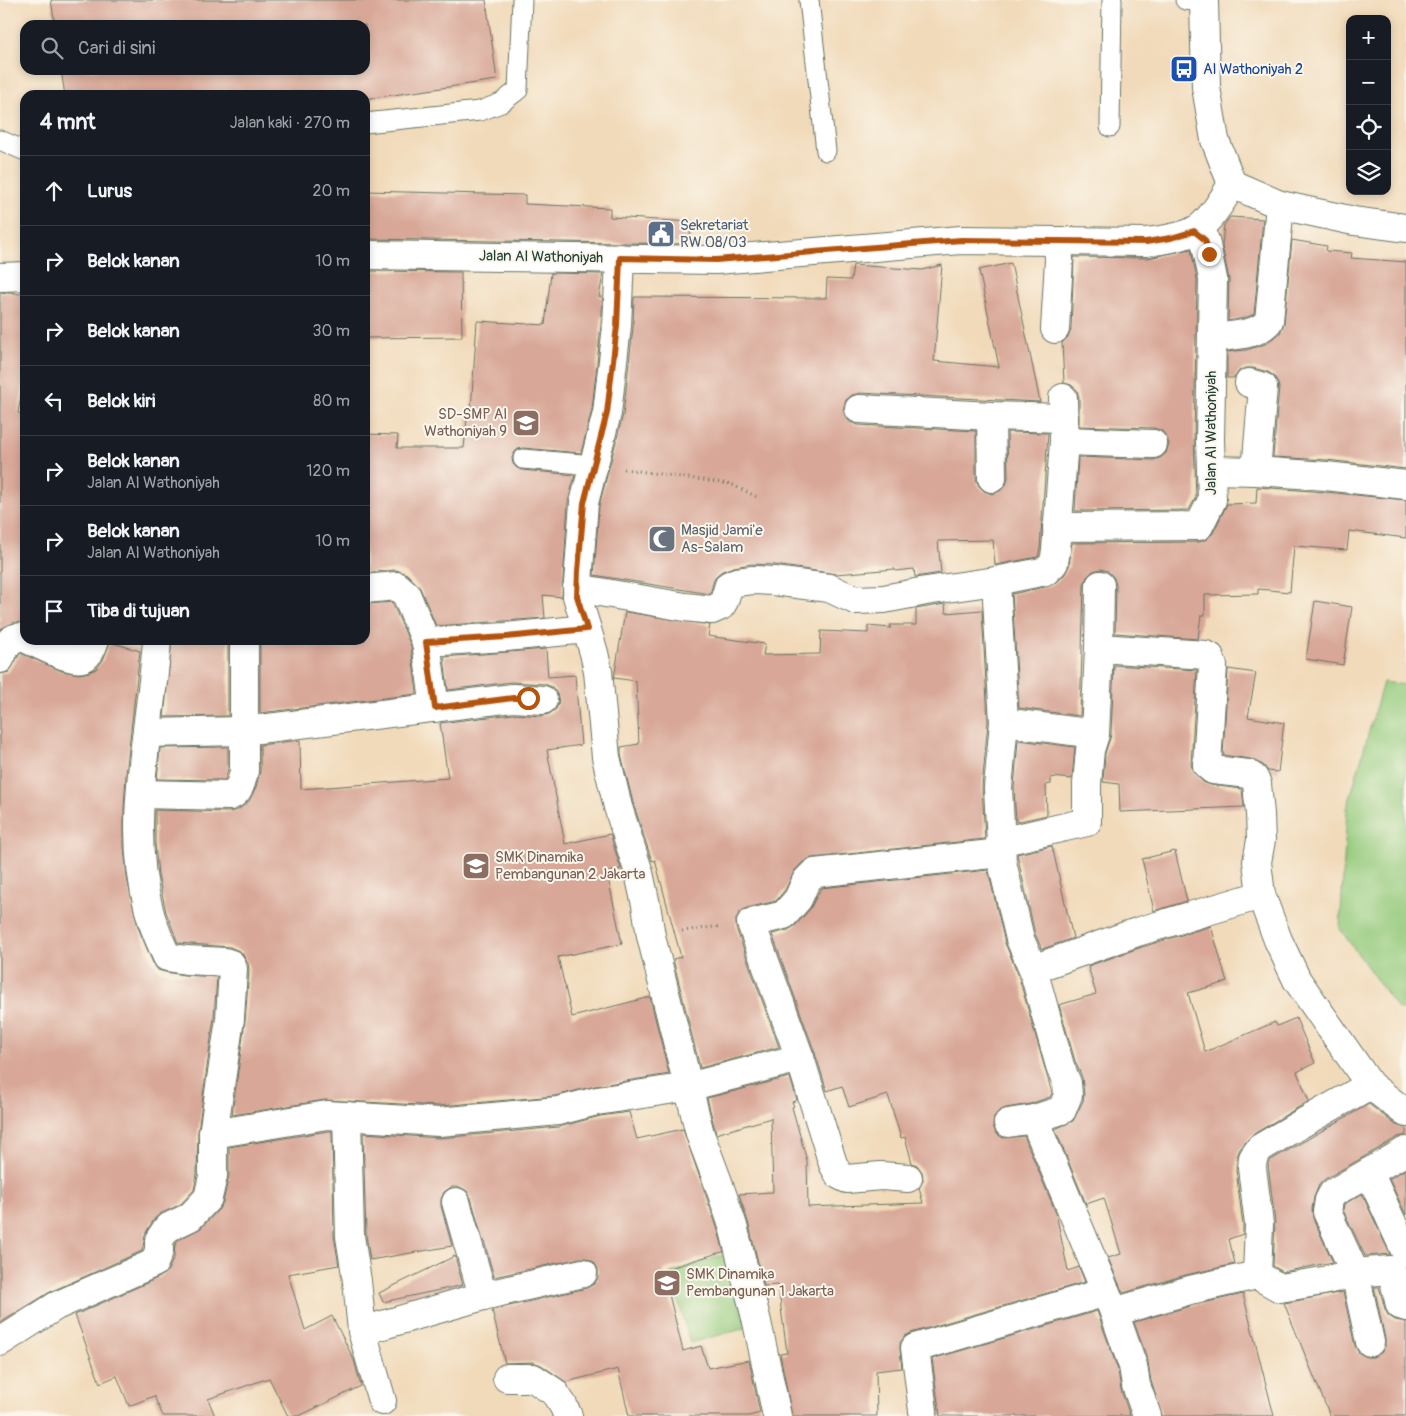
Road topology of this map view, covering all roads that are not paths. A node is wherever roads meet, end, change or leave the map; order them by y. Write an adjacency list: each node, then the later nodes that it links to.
1 (522, 0): 5 (lane)
2 (809, 0): 9 (lane)
3 (1112, 0): 6 (lane)
4 (1198, 1): 10 (street)
5 (370, 122)
6 (1110, 127)
7 (0, 140): 8 (lane)
8 (20, 149)
9 (826, 151)
10 (1232, 184): 11 (street); 13 (street, Jalan Al Wathoniyah)
11 (1280, 205): 12 (street); 20 (street)
12 (1406, 228)
13 (1194, 231): 14 (street, Jalan Al Wathoniyah); 20 (street, Jalan Al Wathoniyah)
14 (1058, 241): 16 (street, Jalan Al Wathoniyah); 19 (street)
15 (370, 255): 16 (street, Jalan Al Wathoniyah)
16 (620, 258): 27 (street)
17 (0, 276): 18 (street)
18 (20, 276)
19 (1055, 329)
20 (1212, 338): 28 (street, Jalan Al Wathoniyah)
21 (1249, 383): 29 (street)
22 (859, 409): 23 (street)
23 (991, 416): 24 (street); 30 (street)
24 (1064, 419): 25 (street); 32 (street)
25 (1153, 444)
26 (523, 459): 27 (lane)
27 (594, 465): 35 (street)
28 (1212, 470): 29 (street); 32 (street, Jalan Al Wathoniyah)
29 (1256, 471): 31 (street)
30 (992, 478)
31 (1406, 485)
32 (1057, 527): 33 (street)
33 (996, 581): 35 (street); 48 (street)
34 (1100, 585): 44 (street)
35 (577, 588): 37 (street)
36 (370, 589): 39 (street)
37 (587, 629): 39 (street); 58 (street)
38 (20, 637): 45 (street)
39 (426, 642): 47 (street)
40 (41, 645): 41 (street)
41 (93, 645)
42 (156, 645): 50 (street)
43 (244, 645): 49 (street)
44 (1099, 648): 51 (street); 54 (street)
45 (0, 659)
46 (544, 700): 47 (street)
47 (435, 708): 49 (street)
48 (1004, 722): 51 (street); 53 (street)
49 (243, 731): 50 (street); 52 (street)
50 (147, 733): 52 (street)
51 (1095, 734): 53 (street)
52 (141, 794): 63 (street)
53 (1001, 847): 55 (street); 56 (street)
54 (1261, 895): 55 (street); 57 (street)
55 (1033, 970): 61 (street)
56 (800, 1058): 58 (street); 66 (street)
57 (1370, 1085): 59 (street); 71 (street)
58 (688, 1087): 60 (street); 82 (street)
59 (1406, 1113)
60 (347, 1116): 63 (street); 75 (street)
61 (1034, 1119): 62 (street); 73 (street)
62 (1008, 1123)
63 (213, 1134): 76 (street)
64 (1406, 1151): 65 (street)
65 (1369, 1172): 68 (street); 70 (street)
66 (908, 1178)
67 (456, 1202): 72 (street)
68 (1406, 1253)
69 (584, 1273): 72 (street)
70 (1355, 1273): 71 (street); 74 (street); 77 (street)
71 (1257, 1275): 73 (street)
72 (483, 1296): 75 (street)
73 (1110, 1302): 80 (street); 83 (street)
74 (1406, 1307)
75 (362, 1331): 79 (street)
76 (0, 1342)
77 (1370, 1342)
78 (507, 1378): 81 (street)
79 (382, 1401)
80 (923, 1411)
81 (568, 1416)
82 (777, 1416)
83 (1147, 1416)

